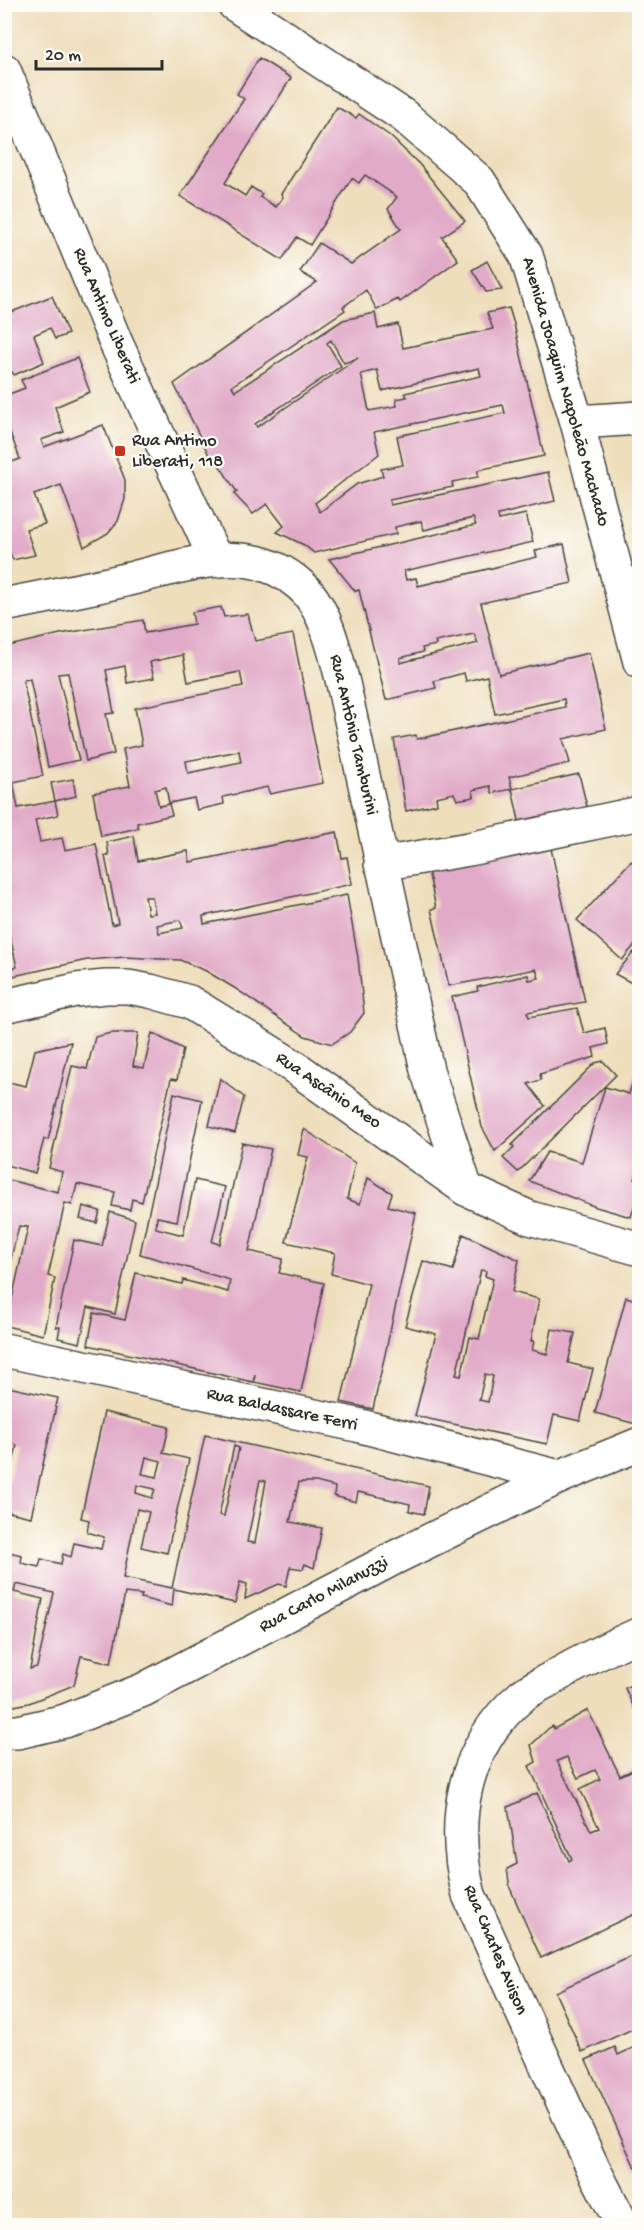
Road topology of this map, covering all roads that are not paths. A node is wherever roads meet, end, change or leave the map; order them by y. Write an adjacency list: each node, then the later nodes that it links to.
1 (234, 4): 4 (street, Avenida Joaquim Napoleão Machado)
2 (4, 70): 5 (street, Rua Antimo Liberati)
3 (639, 418): 4 (street)
4 (577, 422): 7 (street, Avenida Joaquim Napoleão Machado)
5 (216, 560): 6 (street, Rua Antônio Tamburini); 9 (street, Rua Antônio Tamburini)
6 (4, 604)
7 (639, 662)
8 (639, 813): 9 (street)
9 (381, 864): 11 (street, Rua Antônio Tamburini)
10 (4, 1006): 11 (street, Rua Ascânio Meo)
11 (466, 1189): 12 (street, Rua Ascânio Meo)
12 (639, 1249)
13 (4, 1350): 15 (street, Rua Baldassare Ferri)
14 (639, 1444): 15 (street, Rua Carlo Milanuzzi)
15 (559, 1477): 17 (street, Rua Carlo Milanuzzi)
16 (639, 1634): 18 (street, Rua Charles Avison)
17 (4, 1732)
18 (623, 2226)

